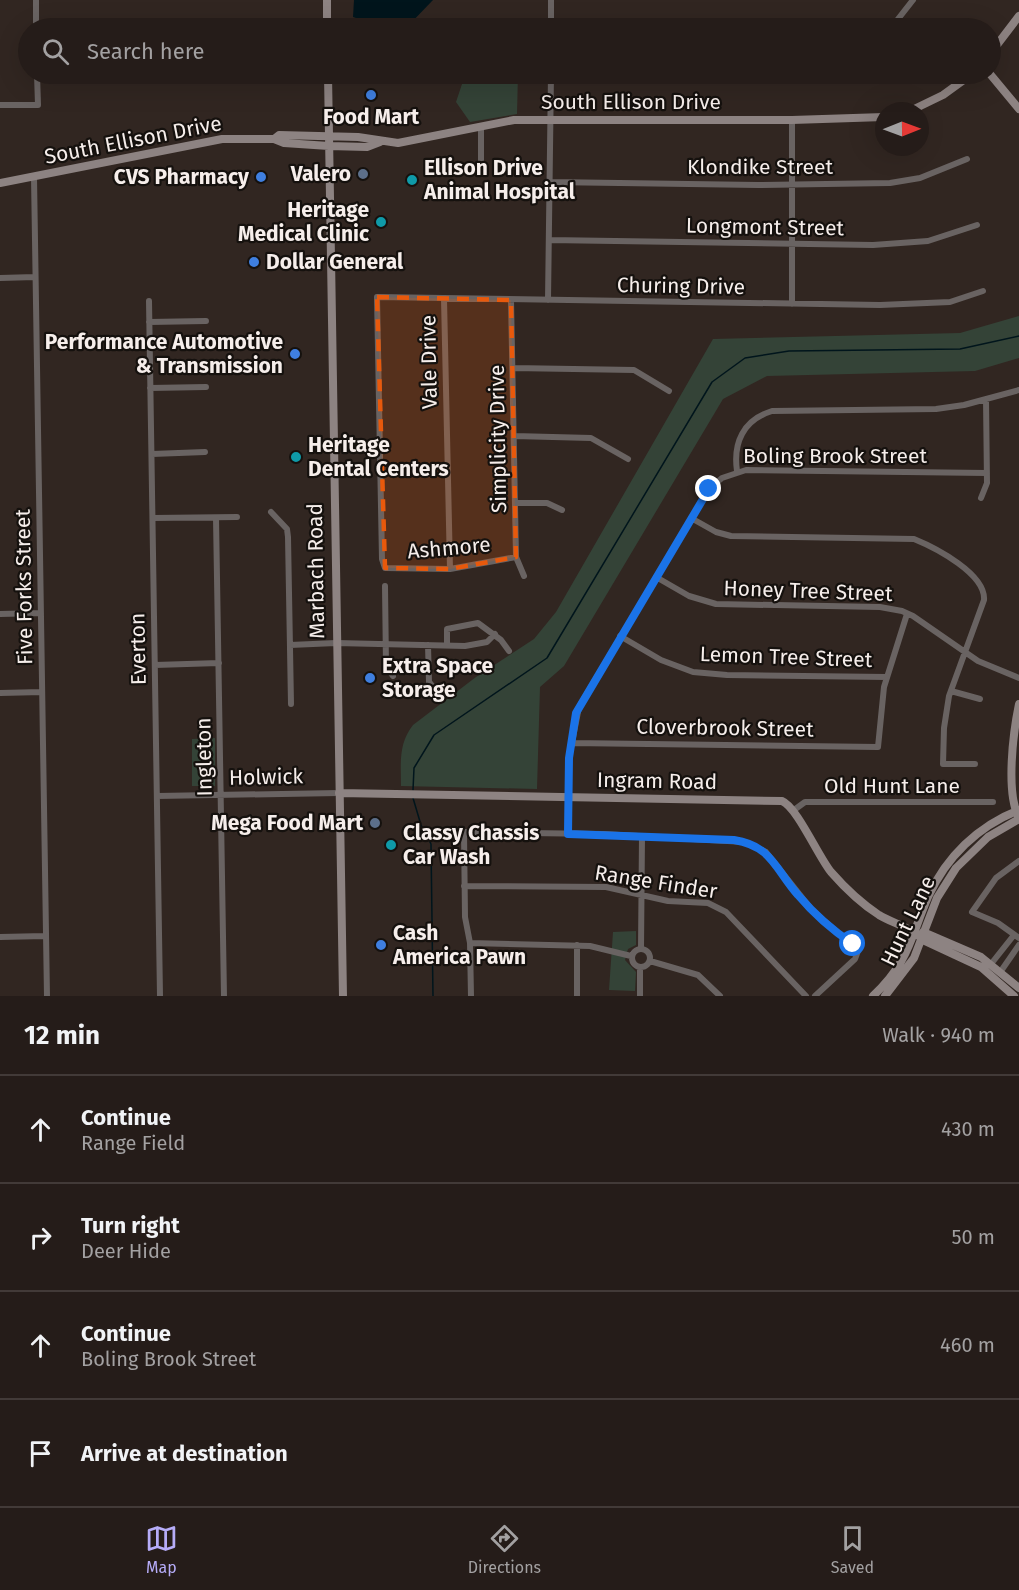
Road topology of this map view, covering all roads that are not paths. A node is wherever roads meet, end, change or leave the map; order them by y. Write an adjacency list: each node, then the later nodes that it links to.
1 (36, 0): 6 (street)
2 (327, 0): 7 (street)
3 (551, 0): 8 (street)
4 (913, 0): 9 (street)
5 (1019, 16): 10 (street)
6 (36, 18)
7 (327, 18)
8 (551, 18)
9 (899, 18)
10 (1001, 40)
11 (37, 84): 17 (street)
12 (328, 84): 24 (street, Marbach Road)
13 (551, 84): 20 (street)
14 (959, 84): 16 (street)
15 (998, 84): 18 (street)
16 (929, 102)
17 (0, 105)
18 (1019, 109)
19 (875, 117): 21 (street, South Ellison Drive)
20 (550, 118): 21 (street, South Ellison Drive); 22 (street, South Ellison Drive); 32 (street)
21 (792, 120): 34 (street)
22 (481, 126): 26 (street, South Ellison Drive); 30 (street)
23 (358, 136): 24 (street, South Ellison Drive); 26 (street, South Ellison Drive); 28 (street)
24 (328, 137): 25 (street, South Ellison Drive); 27 (street, Marbach Road)
25 (274, 139): 27 (street, South Ellison Drive); 31 (street, South Ellison Drive)
26 (380, 142): 28 (street, South Ellison Drive)
27 (329, 146): 28 (street, South Ellison Drive); 79 (street, Marbach Road)
28 (359, 147)
29 (967, 159): 34 (street, Klondike Street)
30 (481, 166)
31 (34, 177): 33 (street, South Ellison Drive); 38 (street, Five Forks Street)
32 (550, 182): 34 (street, Klondike Street); 36 (street)
33 (0, 183)
34 (792, 184): 37 (street)
35 (977, 225): 37 (street, Longmont Street)
36 (549, 240): 37 (street, Longmont Street); 43 (street)
37 (792, 244): 45 (street)
38 (36, 277): 39 (street); 74 (street, Five Forks Street)
39 (0, 278)
40 (983, 291): 45 (street, Churing Drive)
41 (444, 299): 42 (street, Churing Drive); 69 (street, Churing Drive); 70 (street, Vale Drive)
42 (511, 300): 43 (street, Churing Drive); 48 (street, Simplicity Drive)
43 (548, 300): 45 (street, Churing Drive)
44 (149, 301): 47 (street, Everton)
45 (792, 304)
46 (206, 321): 47 (street)
47 (150, 322): 50 (street, Everton)
48 (513, 368): 52 (street); 54 (street, Simplicity Drive)
49 (206, 387): 50 (street)
50 (150, 388): 56 (street, Everton)
51 (1019, 390): 53 (street)
52 (669, 391)
53 (986, 399): 58 (street); 59 (street)
54 (514, 436): 57 (street); 61 (street, Simplicity Drive)
55 (205, 453): 56 (street)
56 (152, 454): 65 (street, Everton)
57 (628, 459)
58 (737, 471): 59 (street, Boling Brook Street); 67 (street, Boling Brook Street)
59 (987, 473): 60 (street)
60 (981, 498)
61 (515, 503): 62 (street); 68 (street, Simplicity Drive)
62 (562, 510)
63 (271, 512): 80 (street)
64 (237, 517): 66 (street)
65 (153, 518): 66 (street); 87 (street, Everton)
66 (216, 518): 86 (street, Ingleton)
67 (692, 518): 72 (street, Boling Brook Street); 85 (street)
68 (516, 557): 70 (street, Ashmore); 71 (street, Simplicity Drive)
69 (385, 568): 70 (street, Ashmore)
70 (450, 569)
71 (524, 576)
72 (656, 577): 76 (street, Honey Tree Street); 78 (street, Boling Brook Street)
73 (385, 586): 81 (street)
74 (41, 613): 75 (street); 92 (street, Five Forks Street)
75 (0, 614)
76 (907, 614): 85 (street, Honey Tree Street); 89 (street)
77 (495, 634): 83 (street); 83 (street); 84 (street)
78 (620, 636): 89 (street, Lemon Tree Street); 99 (street, Boling Brook Street)
79 (336, 644): 80 (street); 81 (street); 101 (street, Marbach Road)
80 (290, 645): 96 (street)
81 (386, 645): 82 (street); 88 (street)
82 (429, 645): 83 (street); 94 (street)
83 (447, 645)
84 (509, 651)
85 (965, 651): 90 (street, Honey Tree Street); 91 (street)
86 (219, 663): 87 (street); 102 (street, Ingleton)
87 (155, 665): 103 (street, Everton)
88 (393, 676)
89 (887, 677): 99 (street, Cloverbrook Street)
90 (1019, 678)
91 (951, 691): 95 (street); 100 (street)
92 (42, 692): 93 (street); 114 (street, Five Forks Street)
93 (0, 693)
94 (438, 693)
95 (980, 699)
96 (291, 704)
97 (1019, 704): 98 (street)
98 (1018, 714): 107 (street)
99 (572, 743): 104 (street, Boling Brook Street)
100 (975, 764)
101 (339, 793): 102 (street, Holwick); 104 (street, Ingram Road); 132 (street, Marbach Road)
102 (221, 794): 103 (street, Holwick); 131 (street, Ingleton)
103 (157, 795): 130 (street, Everton)
104 (568, 797): 106 (street, Ingram Road); 108 (street, Boling Brook Street)
105 (993, 802): 106 (street, Old Hunt Lane)
106 (794, 810): 113 (street)
107 (1018, 815): 113 (street, Hunt Lane)
108 (568, 834): 109 (street); 111 (street)
109 (642, 836): 112 (street); 138 (street)
110 (1019, 861): 116 (street)
111 (464, 886): 112 (street, Range Finder); 117 (street)
112 (641, 894): 121 (street); 137 (street, Range Finder)
113 (922, 935): 125 (street); 139 (street, Hunt Lane); 140 (street, Hunt Lane); 141 (street)
114 (45, 936): 115 (street); 129 (street, Five Forks Street)
115 (0, 937)
116 (1017, 937): 120 (street)
117 (470, 944): 118 (street); 133 (street)
118 (577, 945): 123 (street); 134 (street)
119 (1019, 945): 122 (street)
120 (1006, 946): 122 (street); 125 (street)
121 (641, 949): 123 (street); 124 (street)
122 (1014, 952): 127 (street)
123 (631, 956): 126 (street)
124 (650, 961): 126 (street); 136 (street)
125 (992, 964): 127 (street)
126 (640, 968): 135 (street)
127 (1001, 971): 128 (street)
128 (1019, 988)
129 (47, 996)
130 (160, 996)
131 (224, 996)
132 (343, 996)
133 (471, 996)
134 (577, 996)
135 (640, 996)
136 (720, 996)
137 (806, 996)
138 (815, 996)
139 (873, 996)
140 (885, 996)
141 (1014, 996)

